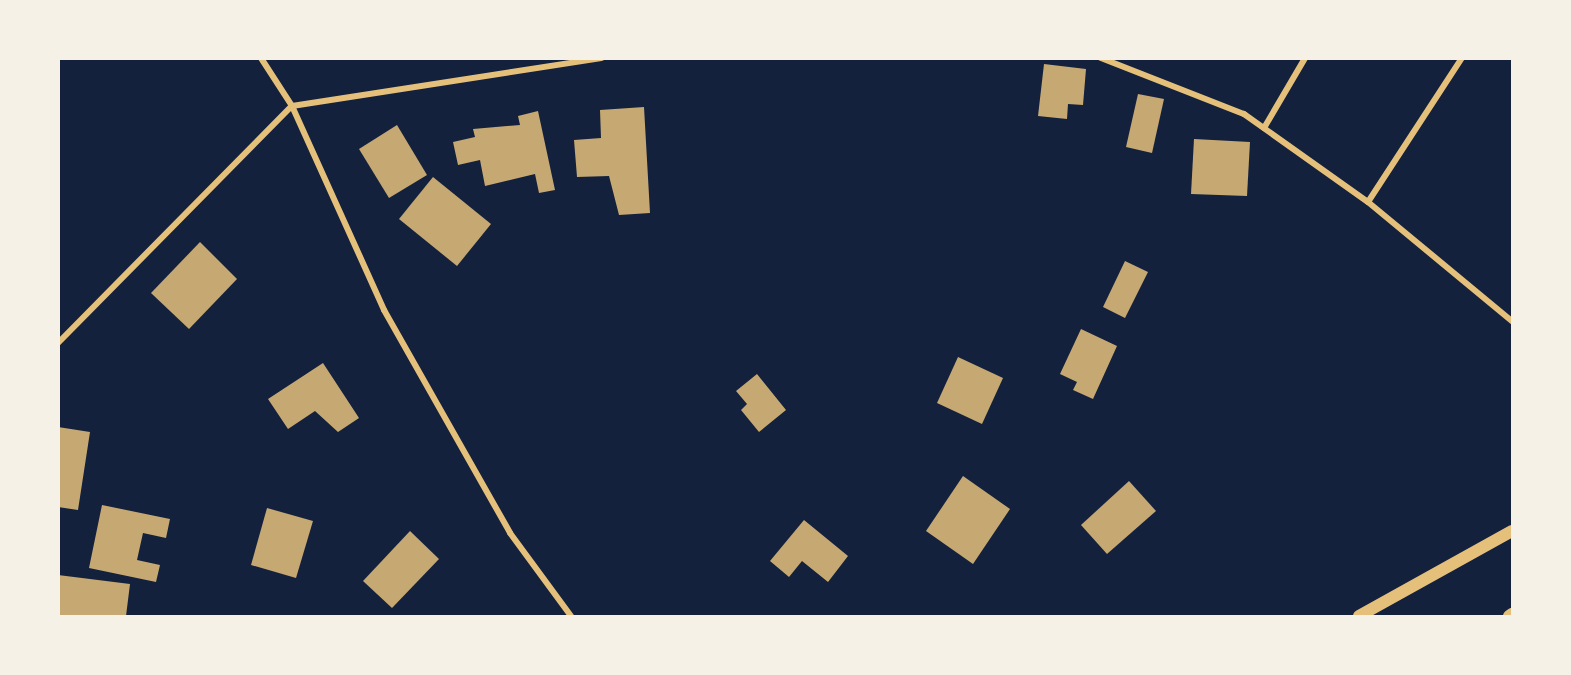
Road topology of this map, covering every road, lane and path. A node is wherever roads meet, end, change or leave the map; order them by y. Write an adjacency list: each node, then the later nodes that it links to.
1 (261, 58): 6 (street)
2 (602, 58): 6 (street)
3 (1101, 58): 7 (street)
4 (1305, 58): 7 (street)
5 (1462, 58): 8 (street)
6 (292, 106): 10 (street); 12 (street)
7 (1264, 128): 8 (street)
8 (1368, 201): 9 (street)
9 (1512, 321)
10 (58, 343)
11 (1512, 531): 13 (main road)
12 (571, 616)
13 (1359, 616)

